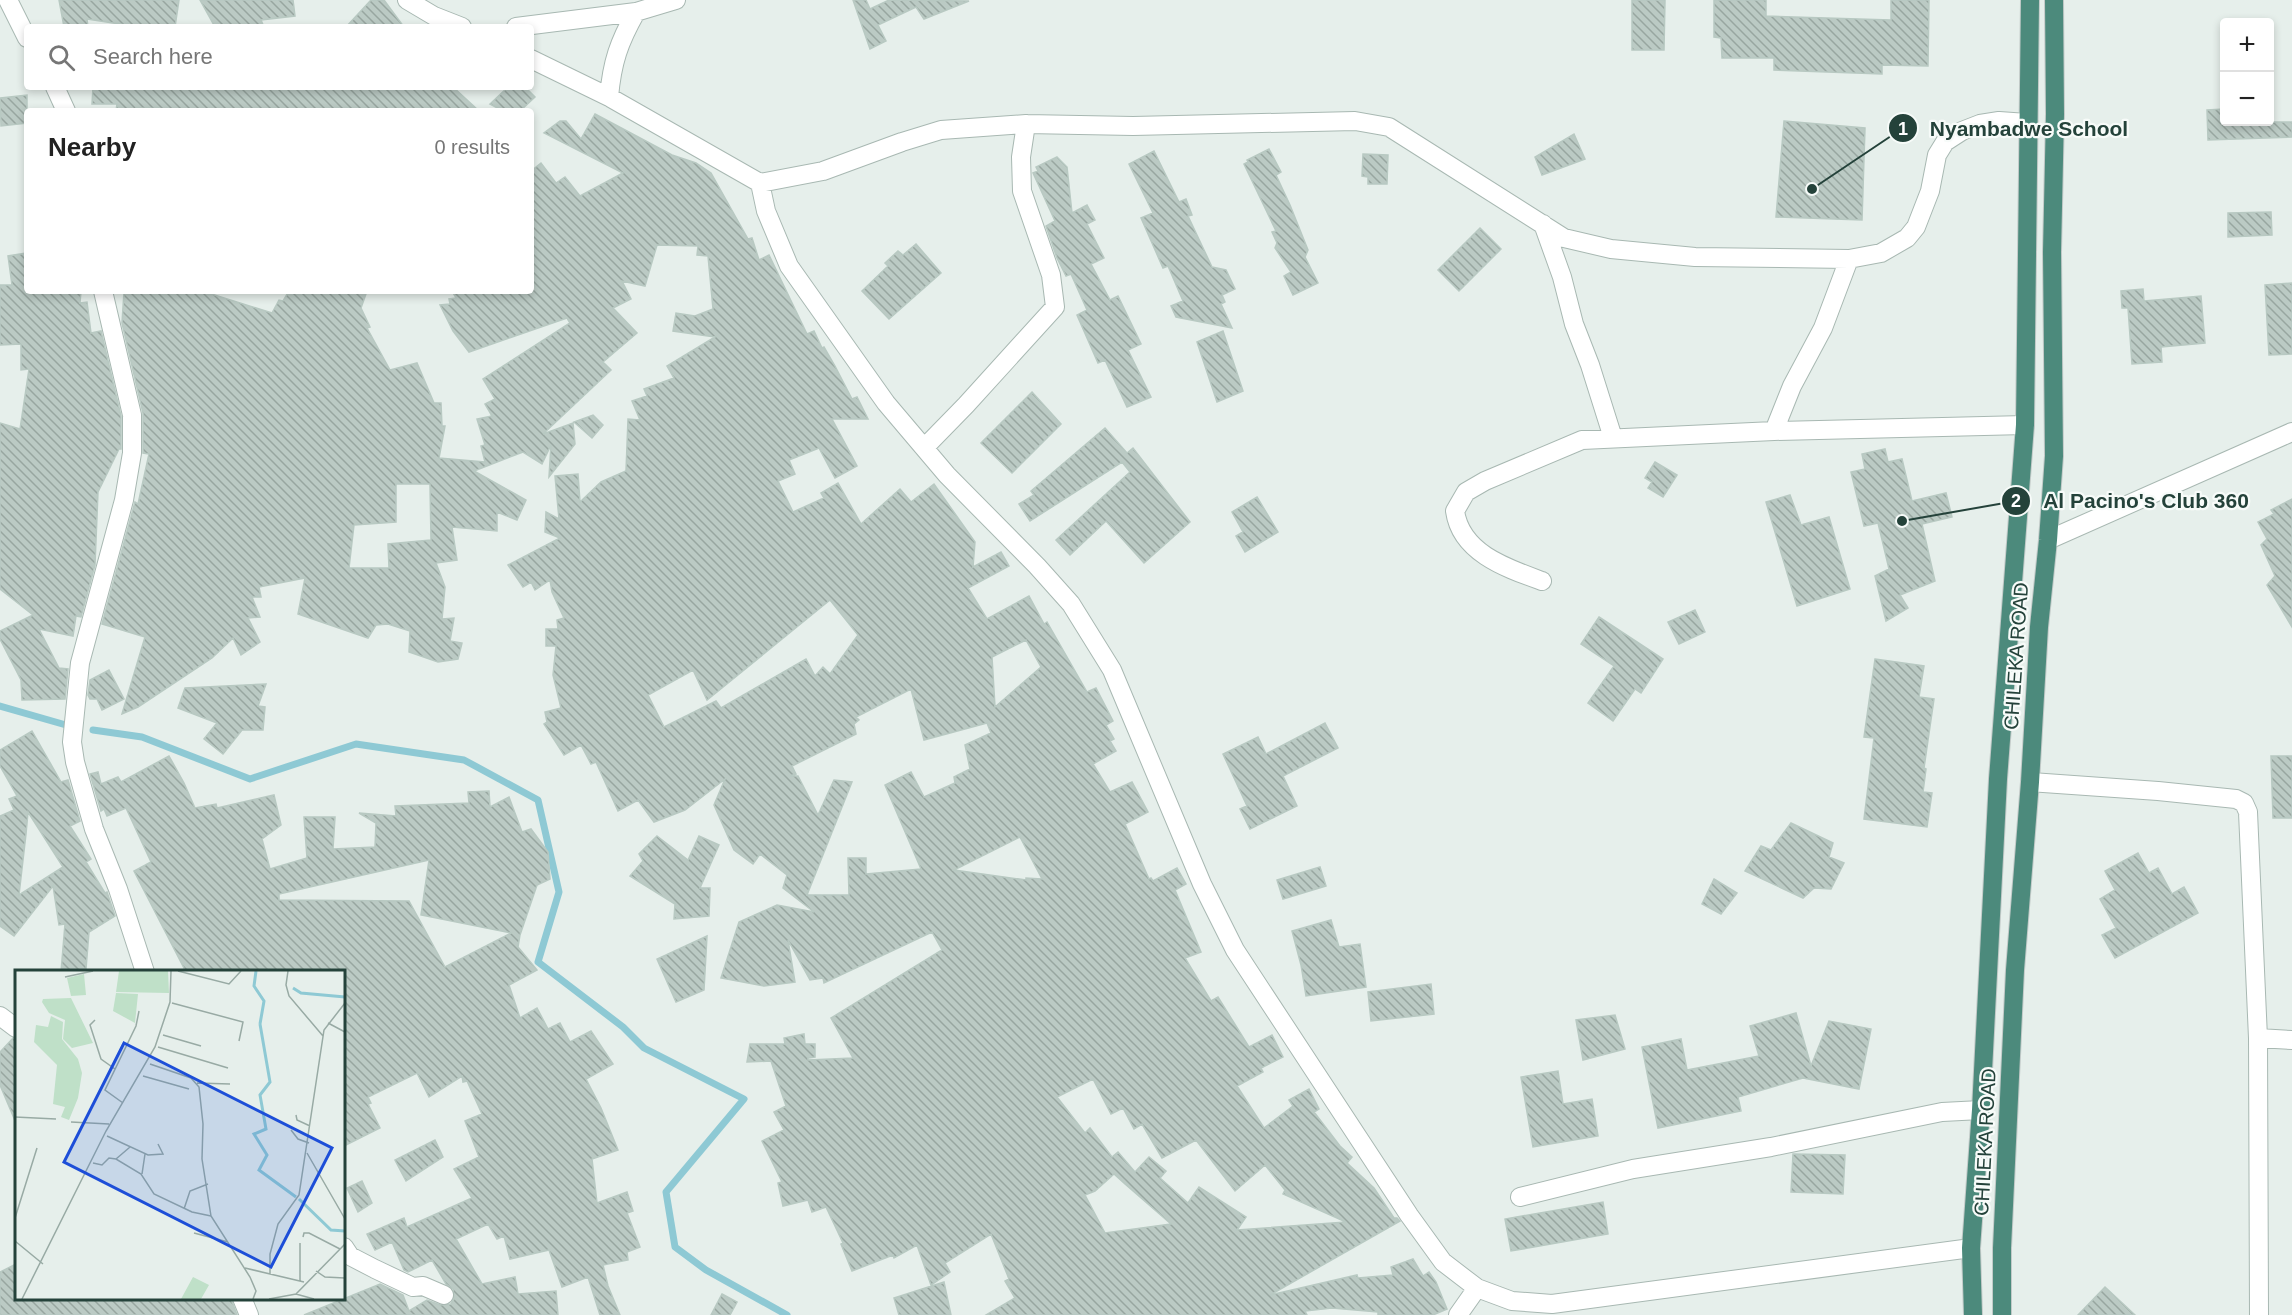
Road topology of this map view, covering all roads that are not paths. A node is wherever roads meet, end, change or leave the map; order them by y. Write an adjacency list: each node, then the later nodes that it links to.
1 (8, 0): 9 (street)
2 (407, 0): 7 (street)
3 (676, 0): 6 (street)
4 (2030, 0): 14 (highway, CHILEKA ROAD)
5 (2054, 0): 25 (highway, CHILEKA ROAD)
6 (636, 12): 8 (street); 12 (street)
7 (454, 24)
8 (534, 25)
9 (24, 32)
10 (534, 60): 12 (street)
11 (56, 90): 13 (street)
12 (609, 97): 16 (street)
13 (65, 108)
14 (2027, 123): 18 (street); 20 (highway, CHILEKA ROAD)
15 (1026, 124): 16 (street); 17 (street); 24 (street)
16 (760, 183): 24 (street)
17 (1543, 224): 18 (street); 23 (street)
18 (1850, 259): 21 (street)
19 (105, 294): 28 (street)
20 (2025, 425): 21 (street); 33 (highway, CHILEKA ROAD)
21 (1774, 430): 23 (street)
22 (2292, 432): 25 (street)
23 (1613, 438): 26 (street)
24 (925, 447): 37 (street)
25 (2048, 540): 27 (highway, CHILEKA ROAD)
26 (1542, 581)
27 (2030, 782): 31 (street); 43 (highway, CHILEKA ROAD)
28 (144, 970)
29 (0, 1016): 30 (street)
30 (15, 1027)
31 (2258, 1038): 32 (street); 44 (street)
32 (2292, 1040)
33 (1981, 1110): 34 (street); 36 (highway, CHILEKA ROAD)
34 (1520, 1197)
35 (345, 1248): 38 (street)
36 (1971, 1248): 37 (street); 42 (highway, CHILEKA ROAD)
37 (1477, 1288): 41 (street)
38 (444, 1295)
39 (242, 1300): 40 (street)
40 (249, 1315)
41 (1458, 1315)
42 (1972, 1315)
43 (2002, 1315)
44 (2259, 1315)

